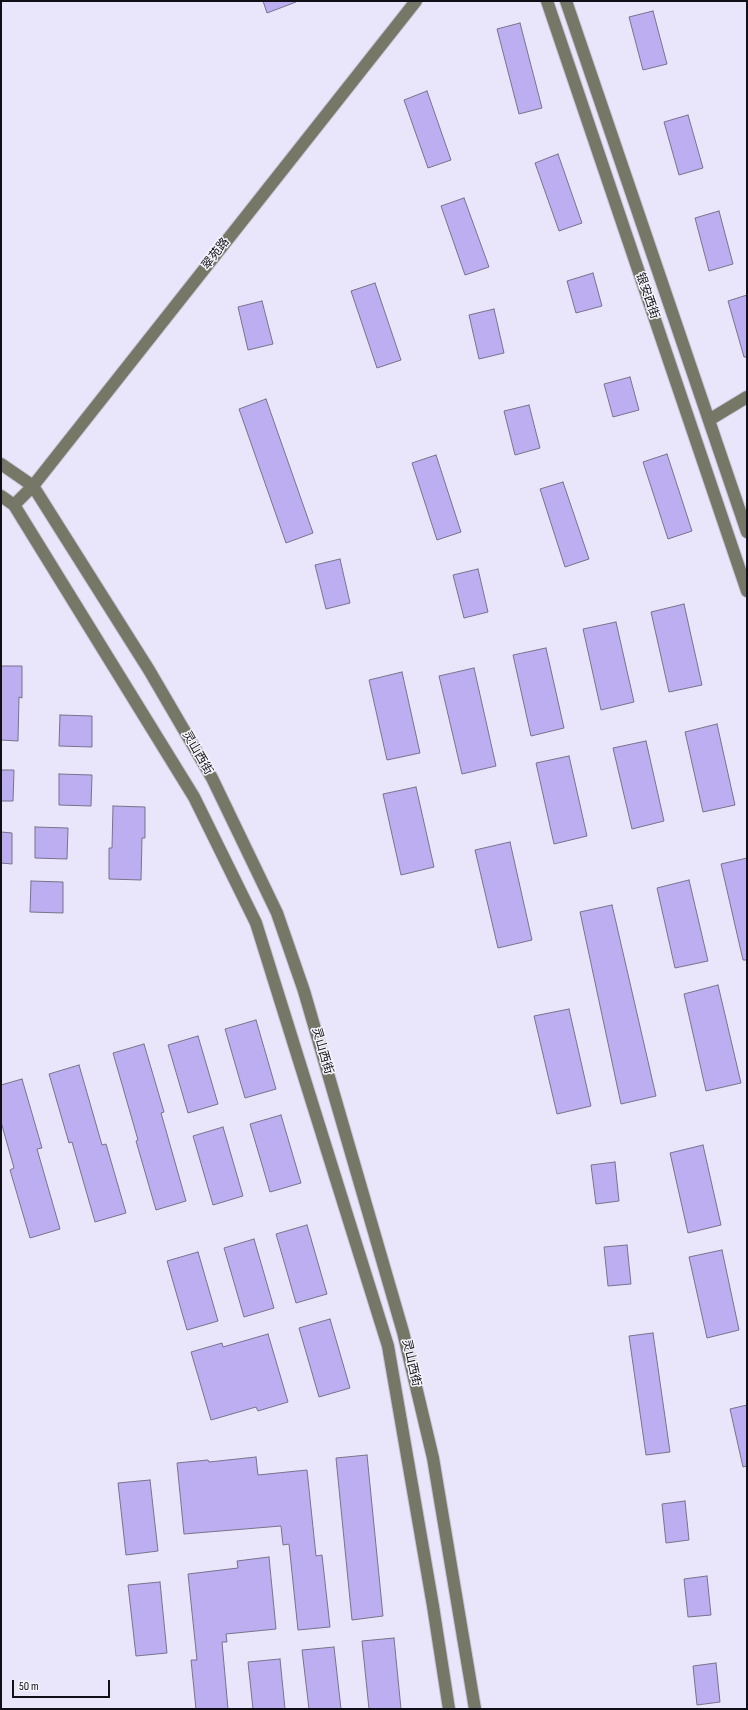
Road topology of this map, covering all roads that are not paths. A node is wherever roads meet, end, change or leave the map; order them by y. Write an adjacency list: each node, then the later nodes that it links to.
1 (416, 1): 7 (main road, 翠苑路)
2 (547, 1): 11 (main road, 银安西街)
3 (566, 1): 5 (main road, 银安西街)
4 (747, 398): 5 (main road)
5 (709, 420): 10 (main road, 银安西街)
6 (1, 464): 7 (main road, 灵山西街)
7 (33, 486): 9 (main road, 翠苑路); 13 (main road, 灵山西街)
8 (1, 496): 9 (main road, 灵山西街)
9 (14, 505): 12 (main road, 灵山西街)
10 (747, 532)
11 (747, 591)
12 (449, 1709)
13 (474, 1709)

